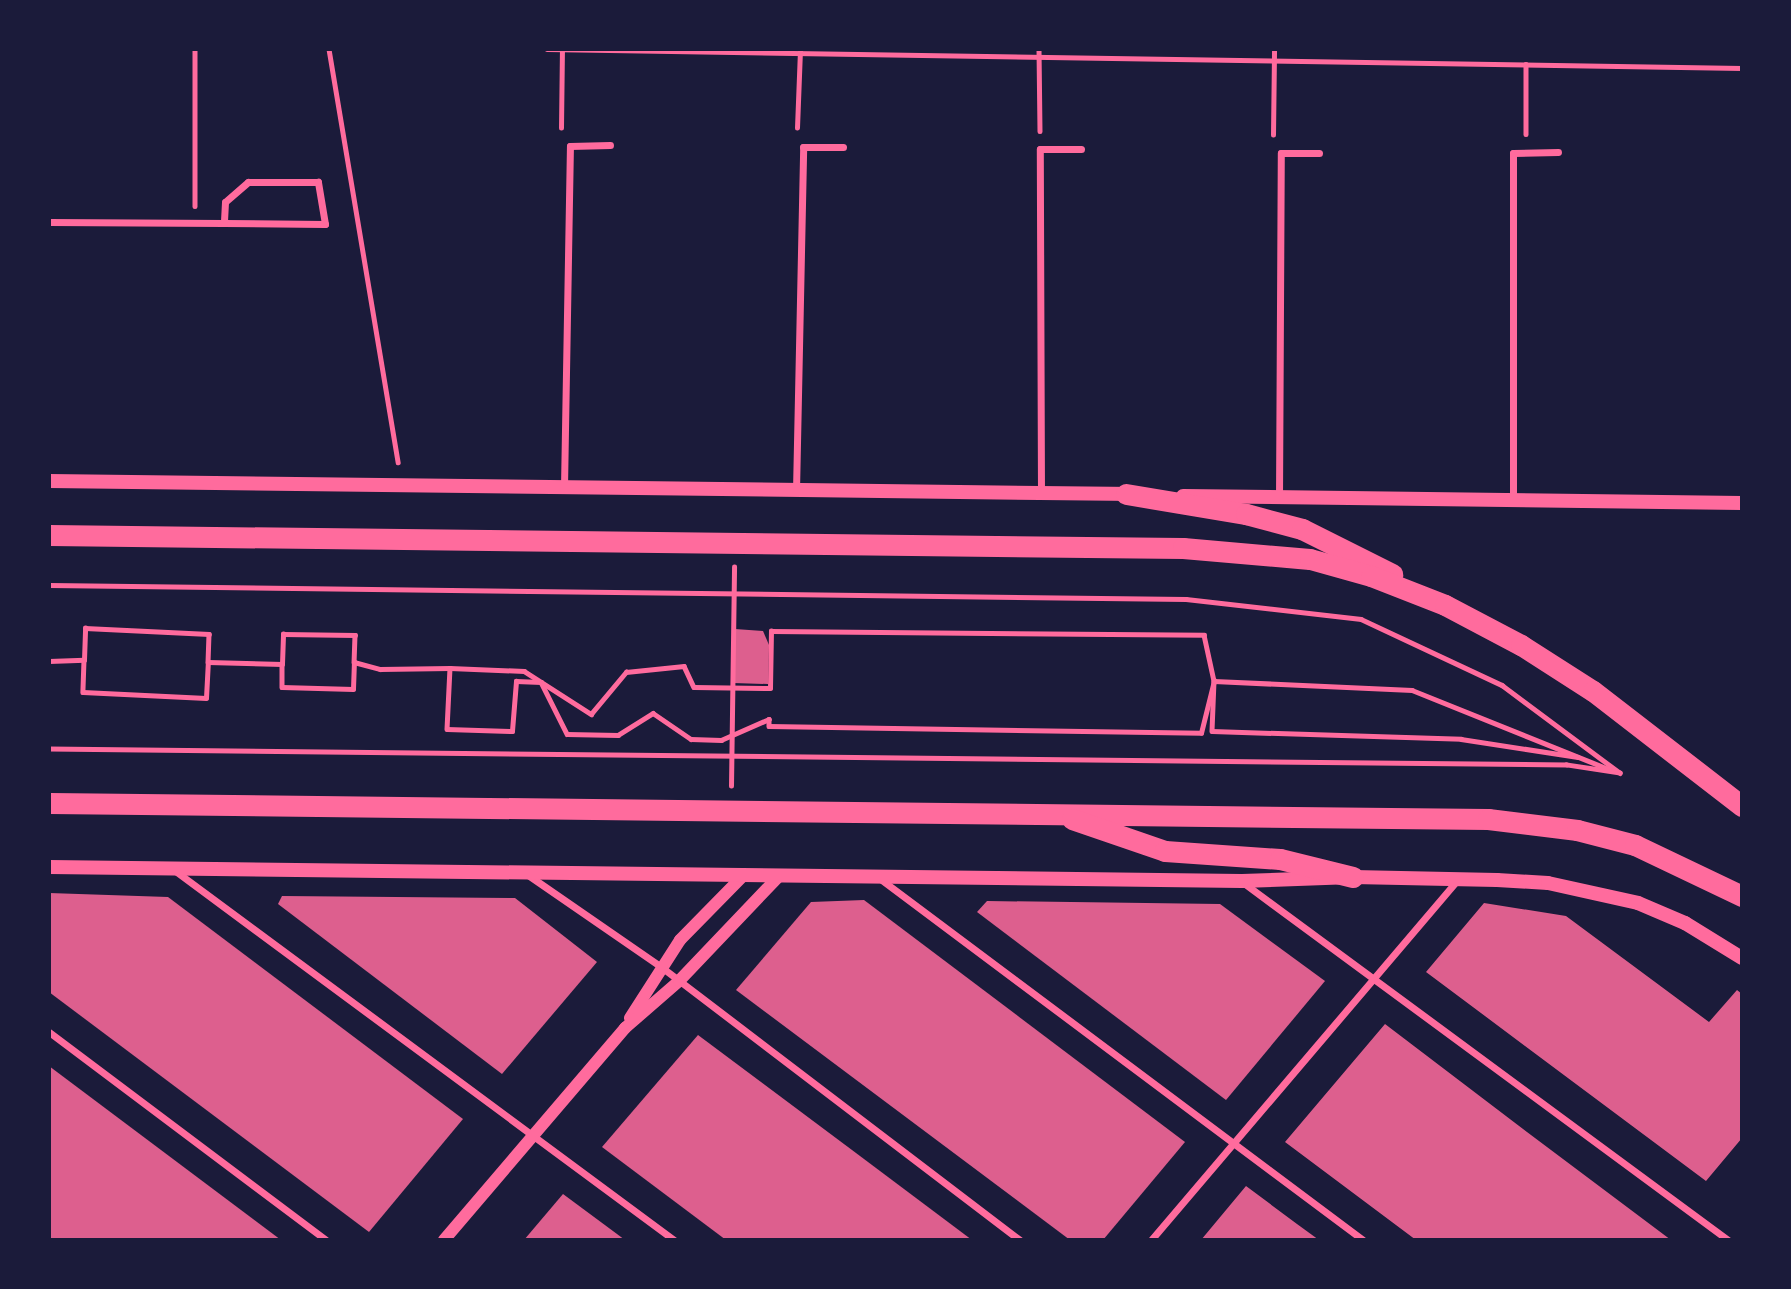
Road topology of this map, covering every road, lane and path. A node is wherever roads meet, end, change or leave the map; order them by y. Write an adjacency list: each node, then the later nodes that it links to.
1 (195, 49): 23 (path)
2 (329, 49): 26 (path)
3 (547, 49): 4 (path)
4 (562, 49): 7 (path); 13 (path)
5 (1039, 49): 8 (path)
6 (1274, 49): 9 (path)
7 (800, 51): 8 (path); 14 (path)
8 (1039, 57): 9 (path); 16 (path)
9 (1274, 61): 10 (path); 19 (path)
10 (1526, 64): 11 (path); 21 (path)
11 (1742, 68)
12 (610, 145): 13 (street)
13 (570, 146): 27 (street)
14 (803, 147): 15 (street); 28 (street)
15 (843, 147)
16 (1040, 149): 17 (street); 30 (street)
17 (1081, 149)
18 (1558, 152): 21 (street)
19 (1281, 153): 20 (street); 31 (street)
20 (1319, 153)
21 (1526, 153): 32 (street)
22 (49, 222): 23 (street)
23 (195, 223): 24 (street)
24 (224, 223): 24 (street)
25 (49, 481): 26 (main road)
26 (402, 486): 27 (main road)
27 (564, 488): 28 (main road)
28 (796, 491): 30 (main road)
29 (1126, 494): 30 (main road); 31 (main road); 37 (highway)
30 (1041, 495)
31 (1279, 498): 32 (main road)
32 (1513, 500): 33 (main road)
33 (1742, 503)
34 (49, 535): 37 (highway)
35 (734, 553): 49 (path)
36 (49, 584): 48 (path)
37 (1445, 606): 51 (highway)
38 (49, 660): 39 (path)
39 (84, 660): 40 (path); 40 (path)
40 (208, 662): 42 (path)
41 (354, 662): 42 (path); 42 (path); 43 (path)
42 (282, 664)
43 (450, 668): 45 (path); 45 (path)
44 (1214, 681): 45 (path); 45 (path); 47 (path); 47 (path)
45 (541, 682)
46 (49, 749): 48 (path)
47 (1578, 757): 48 (path)
48 (1620, 773)
49 (731, 796)
50 (49, 803): 52 (highway)
51 (1742, 806)
52 (1054, 813): 59 (highway); 62 (highway)
53 (49, 867): 54 (main road)
54 (171, 868): 55 (main road); 69 (street)
55 (524, 872): 56 (main road); 64 (street)
56 (743, 876): 57 (main road); 64 (street)
57 (779, 876): 58 (main road); 66 (street)
58 (877, 877): 61 (main road); 70 (street)
59 (1353, 877): 60 (main road); 61 (main road)
60 (1458, 878): 63 (main road); 65 (street)
61 (1242, 881): 65 (street)
62 (1742, 896)
63 (1742, 958)
64 (660, 966): 66 (street); 67 (street)
65 (1375, 975): 70 (street); 77 (street)
66 (680, 981): 67 (street); 74 (street)
67 (625, 1028): 69 (street)
68 (49, 1032): 71 (street)
69 (534, 1135): 72 (street); 73 (street)
70 (1234, 1142): 75 (street); 76 (street)
71 (326, 1240)
72 (444, 1240)
73 (674, 1240)
74 (1020, 1240)
75 (1151, 1240)
76 (1363, 1240)
77 (1728, 1240)

